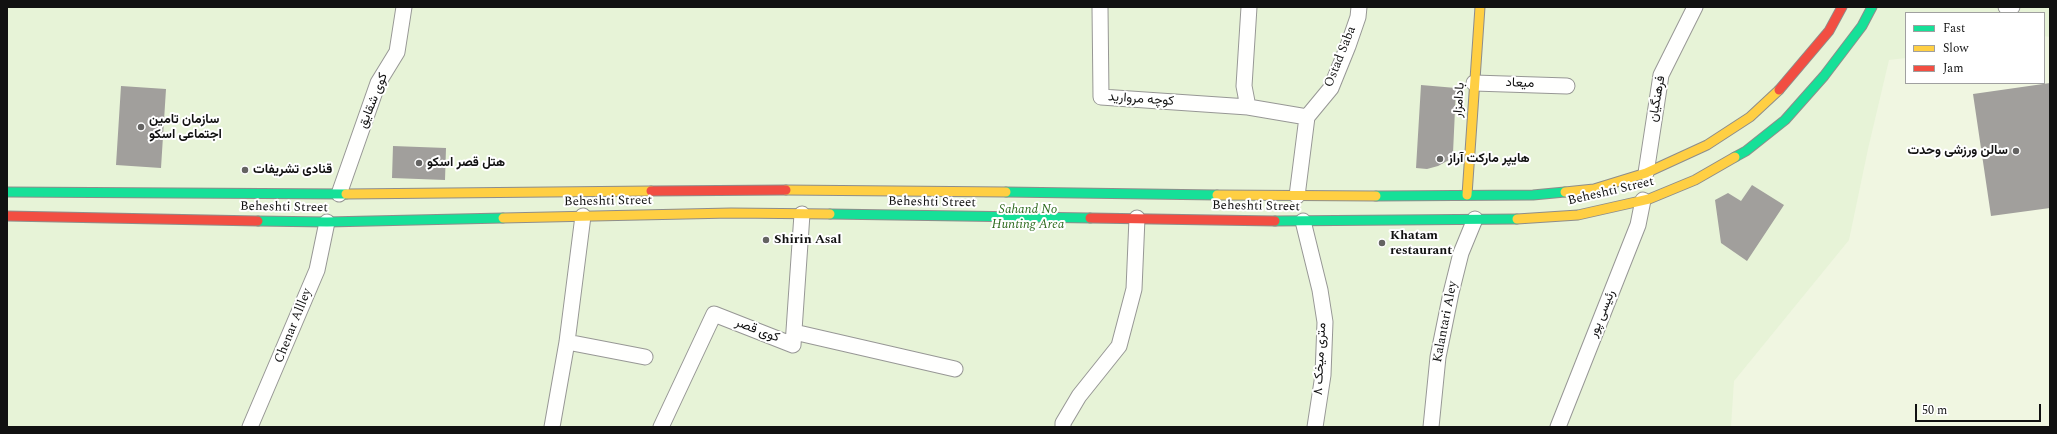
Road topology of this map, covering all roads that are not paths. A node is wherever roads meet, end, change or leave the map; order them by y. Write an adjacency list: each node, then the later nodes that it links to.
1 (404, 7): 17 (street, کوی شقایق)
2 (1100, 7): 13 (street, کوچه مروارید)
3 (1249, 7): 13 (street)
4 (1359, 7): 14 (street, Ostad Saba)
5 (1480, 7): 11 (main road, بادامزار)
6 (1695, 7): 15 (street, فرهنگیان)
7 (1842, 7): 15 (main road, Beheshti Street)
8 (1872, 7): 22 (main road, Beheshti Street)
9 (2006, 7): 10 (street)
10 (2012, 7)
11 (1474, 83): 12 (street, میعاد); 19 (main road, بادامزار)
12 (1567, 86)
13 (1248, 107): 14 (street)
14 (1307, 117): 21 (street)
15 (1646, 173): 20 (main road, Beheshti Street)
16 (7, 192): 17 (main road, Beheshti Street)
17 (339, 194): 21 (main road, Beheshti Street)
18 (1451, 195): 19 (main road, Beheshti Street); 21 (main road, Beheshti Street); 28 (main road)
19 (1467, 195): 20 (main road, Beheshti Street)
20 (1483, 195): 27 (main road)
21 (1297, 196)
22 (1643, 200): 27 (main road, Beheshti Street); 41 (street, رئیسی پور)
23 (802, 214): 25 (main road, Beheshti Street); 26 (main road, Beheshti Street); 31 (street, کوی قصر)
24 (7, 216): 30 (main road, Beheshti Street)
25 (583, 216): 30 (main road, Beheshti Street); 32 (street)
26 (1136, 218): 29 (main road, Beheshti Street); 38 (street)
27 (1478, 219): 28 (main road, Beheshti Street); 40 (street, Kalantari Aley)
28 (1452, 220): 29 (main road, Beheshti Street)
29 (1303, 221): 39 (street, ۸ متری میخک)
30 (327, 222): 35 (street, Chenar Allley)
31 (794, 332): 34 (street); 37 (street, کوی قصر)
32 (567, 342): 33 (street); 36 (street)
33 (645, 356)
34 (955, 368)
35 (250, 427)
36 (552, 427)
37 (661, 427)
38 (1063, 427)
39 (1315, 427)
40 (1431, 427)
41 (1558, 427)

